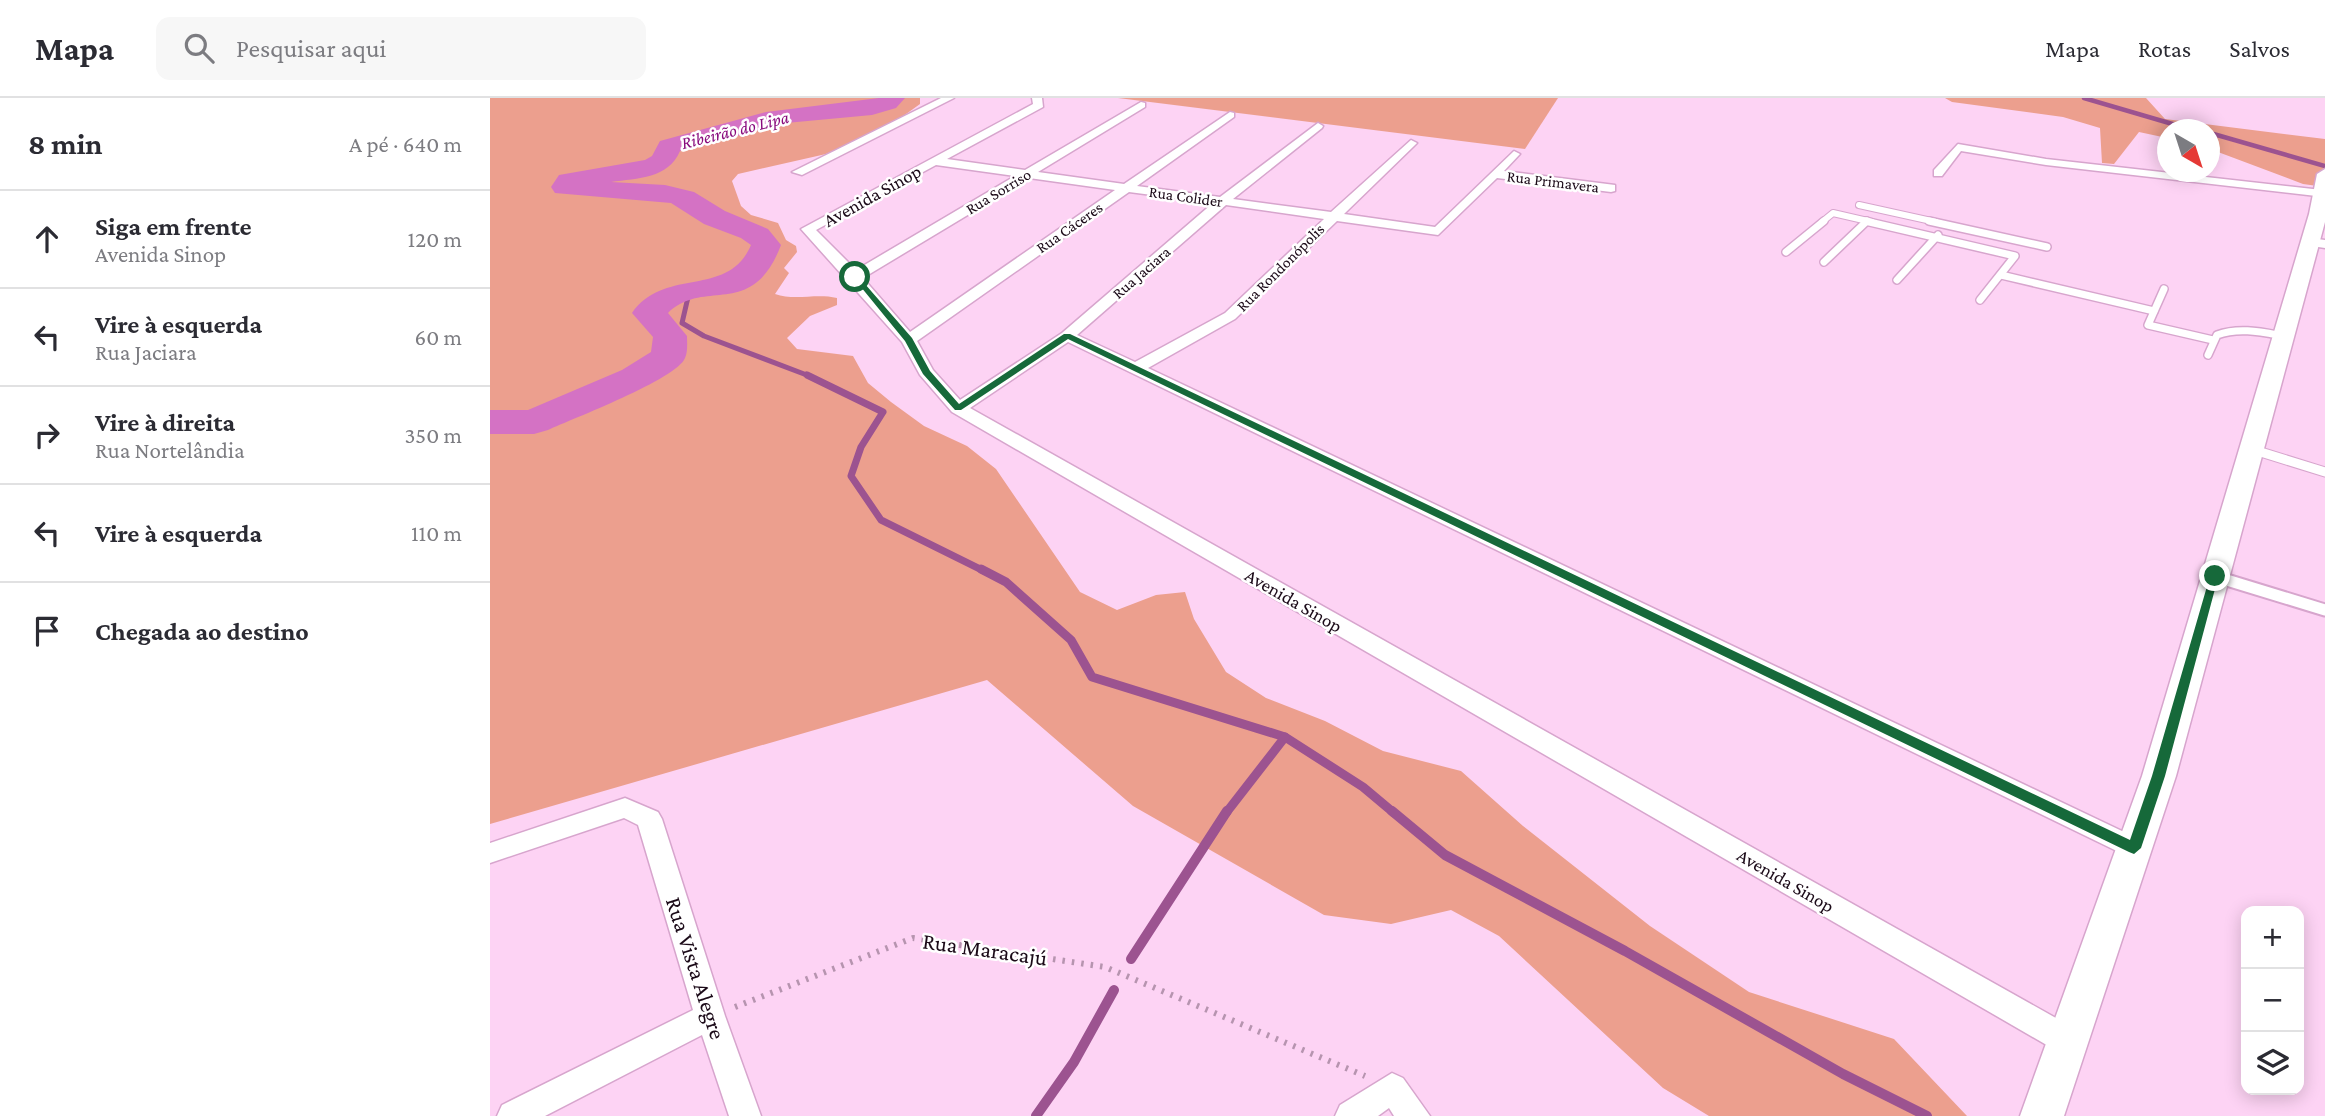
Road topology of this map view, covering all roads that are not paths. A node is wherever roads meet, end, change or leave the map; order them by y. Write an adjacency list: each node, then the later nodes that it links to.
1 (949, 98): 9 (street)
2 (1037, 98): 8 (street, Avenida Sinop)
3 (1141, 105): 10 (street, Rua Sorriso)
4 (1230, 115): 14 (street, Rua Cáceres)
5 (1318, 126): 17 (street, Rua Jaciara)
6 (1411, 143): 20 (street, Rua Rondonópolis)
7 (1514, 154): 12 (street, Rua Primavera)
8 (934, 161): 10 (street, Rua Colider); 30 (street, Avenida Sinop)
9 (798, 172)
10 (1027, 173): 14 (street, Rua Colider); 30 (street, Rua Sorriso)
11 (1938, 173): 16 (street)
12 (1496, 174): 15 (street, Rua Primavera); 23 (street, Rua Primavera)
13 (2325, 174): 16 (street)
14 (1127, 187): 17 (street, Rua Colider); 38 (street, Rua Cáceres)
15 (1611, 188)
16 (2322, 194): 19 (street)
17 (1223, 201): 20 (street, Rua Colider); 35 (street, Rua Jaciara)
18 (1859, 205): 22 (lane)
19 (2322, 214): 26 (street)
20 (1331, 216): 23 (street, Rua Colider); 40 (street, Rua Rondonópolis)
21 (1867, 221): 24 (lane); 27 (lane); 28 (lane)
22 (1947, 225): 24 (lane); 25 (lane)
23 (1438, 231)
24 (1936, 237): 29 (lane); 31 (lane)
25 (2047, 247)
26 (2317, 248): 36 (street)
27 (1786, 252)
28 (1824, 262)
29 (2001, 275): 33 (lane); 34 (lane)
30 (855, 277): 38 (street, Avenida Sinop)
31 (1898, 280)
32 (2164, 289): 34 (lane)
33 (1980, 300)
34 (2151, 318): 37 (lane)
35 (1067, 336): 40 (street); 41 (street, Rua Jaciara)
36 (2284, 336): 37 (lane); 42 (street)
37 (2215, 337): 39 (lane)
38 (909, 340): 41 (street, Avenida Sinop)
39 (2208, 355)
40 (1133, 370): 46 (street)
41 (958, 408): 49 (street, Avenida Sinop)
42 (2251, 449): 43 (lane); 44 (street)
43 (2325, 472)
44 (2215, 576): 45 (lane); 46 (street)
45 (2325, 610)
46 (2134, 848): 49 (street)
47 (490, 853): 48 (street, Rua Vista Alegre)
48 (710, 1016): 50 (street); 51 (street, Rua Vista Alegre)
49 (2068, 1041): 54 (street)
50 (513, 1116)
51 (746, 1116)
52 (1351, 1116): 53 (street)
53 (1414, 1116)
54 (2042, 1116)

